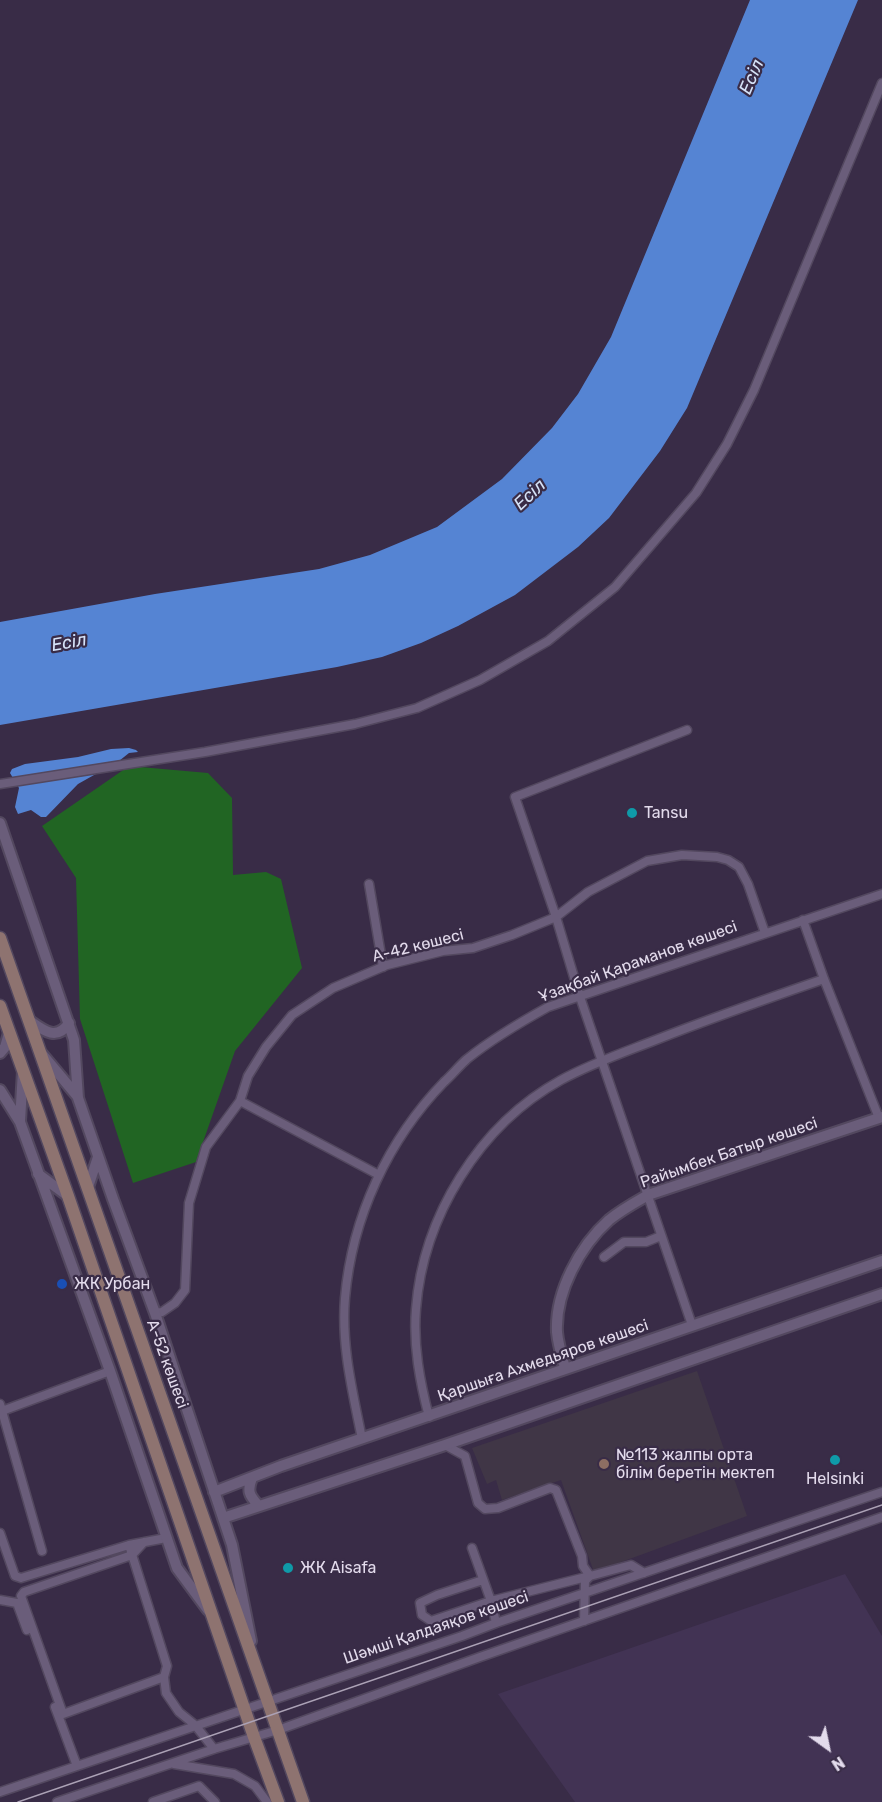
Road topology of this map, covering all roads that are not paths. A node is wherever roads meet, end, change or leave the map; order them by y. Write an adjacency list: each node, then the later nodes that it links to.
1 (882, 83): 3 (street)
2 (687, 730): 7 (street)
3 (0, 784)
4 (0, 823): 16 (street)
5 (369, 884): 11 (street)
6 (882, 894): 8 (street, Ұзақбай Қараманов көшесі)
7 (556, 917): 9 (street, А-42 көшесі); 11 (street, А-42 көшесі); 13 (street)
8 (803, 920): 9 (street, Ұзақбай Қараманов көшесі); 12 (street)
9 (765, 933): 13 (street, Ұзақбай Қараманов көшесі)
10 (0, 938): 15 (main road, А-52 көшесі)
11 (383, 967): 24 (street, А-42 көшесі)
12 (824, 979): 20 (street); 25 (street)
13 (580, 997): 20 (street); 29 (street, Ұзақбай Қараманов көшесі)
14 (0, 1006): 17 (main road)
15 (30, 1022): 16 (street); 18 (main road, А-52 көшесі)
16 (69, 1023): 23 (street)
17 (9, 1033): 19 (street); 21 (main road)
18 (41, 1052): 23 (street); 30 (main road, А-52 көшесі)
19 (0, 1053)
20 (602, 1061): 31 (street); 42 (street)
21 (23, 1068): 26 (street); 32 (main road)
22 (0, 1090): 26 (street)
23 (78, 1098): 27 (street)
24 (240, 1101): 29 (street); 37 (street, А-42 көшесі)
25 (881, 1117): 31 (street, Райымбек Батыр көшесі)
26 (20, 1122): 28 (street)
27 (98, 1157): 30 (street); 37 (street)
28 (38, 1173): 32 (street); 40 (street)
29 (379, 1174): 43 (street, Ұзақбай Қараманов көшесі)
30 (88, 1187): 67 (main road, А-52 көшесі)
31 (648, 1195): 33 (street); 39 (street, Райымбек Батыр көшесі)
32 (68, 1196): 64 (main road)
33 (661, 1236): 34 (street); 38 (street)
34 (604, 1257)
35 (882, 1261): 38 (street, Қаршыға Ахмедьяров көшесі)
36 (882, 1294): 44 (street)
37 (154, 1313): 47 (street)
38 (692, 1325): 39 (street, Қаршыға Ахмедьяров көшесі)
39 (565, 1368): 42 (street, Қаршыға Ахмедьяров көшесі)
40 (110, 1371): 41 (street); 52 (street)
41 (1, 1409): 56 (street)
42 (429, 1417): 43 (street, Қаршыға Ахмедьяров көшесі)
43 (362, 1439): 45 (street, Қаршыға Ахмедьяров көшесі)
44 (445, 1445): 48 (street); 59 (street)
45 (252, 1478): 47 (street, Қаршыға Ахмедьяров көшесі); 48 (street)
46 (882, 1491): 58 (street, Шәмші Қалдаяқов көшесі)
47 (214, 1492): 50 (street)
48 (258, 1505): 50 (street)
49 (882, 1517): 65 (street)
50 (223, 1518): 67 (street)
51 (0, 1533): 54 (street)
52 (166, 1538): 53 (street); 64 (street)
53 (144, 1542): 54 (street); 57 (street)
54 (129, 1545): 57 (street)
55 (472, 1548): 60 (street)
56 (42, 1551)
57 (132, 1555): 68 (street); 68 (street)
58 (644, 1573): 59 (street); 61 (street, Шәмші Қалдаяқов көшесі)
59 (590, 1576): 61 (street); 63 (street)
60 (483, 1580): 63 (street); 63 (street)
61 (584, 1593): 65 (street); 66 (street, Шәмші Қалдаяқов көшесі)
62 (0, 1600): 76 (street)
63 (491, 1601): 66 (street)
64 (214, 1618): 70 (main road)
65 (584, 1620): 72 (street)
66 (496, 1623): 69 (street, Шәмші Қалдаяқов көшесі)
67 (258, 1669): 69 (main road, А-52 көшесі)
68 (164, 1677): 71 (street)
69 (268, 1702): 70 (street, Шәмші Қалдаяқов көшесі); 72 (main road, А-52 көшесі)
70 (246, 1709): 71 (street, Шәмші Қалдаяқов көшесі); 73 (main road)
71 (195, 1725): 74 (street); 76 (street, Шәмші Қалдаяқов көшесі)
72 (278, 1730): 73 (street); 84 (main road, А-52 көшесі)
73 (254, 1737): 74 (street); 83 (main road)
74 (214, 1749): 75 (street)
75 (171, 1763): 78 (street); 82 (street)
76 (77, 1766): 77 (street, Шәмші Қалдаяқов көшесі)
77 (0, 1792)
78 (83, 1798): 79 (street)
79 (57, 1802)
80 (153, 1802): 81 (street)
81 (215, 1802)
82 (267, 1802)
83 (278, 1802)
84 (303, 1802)

